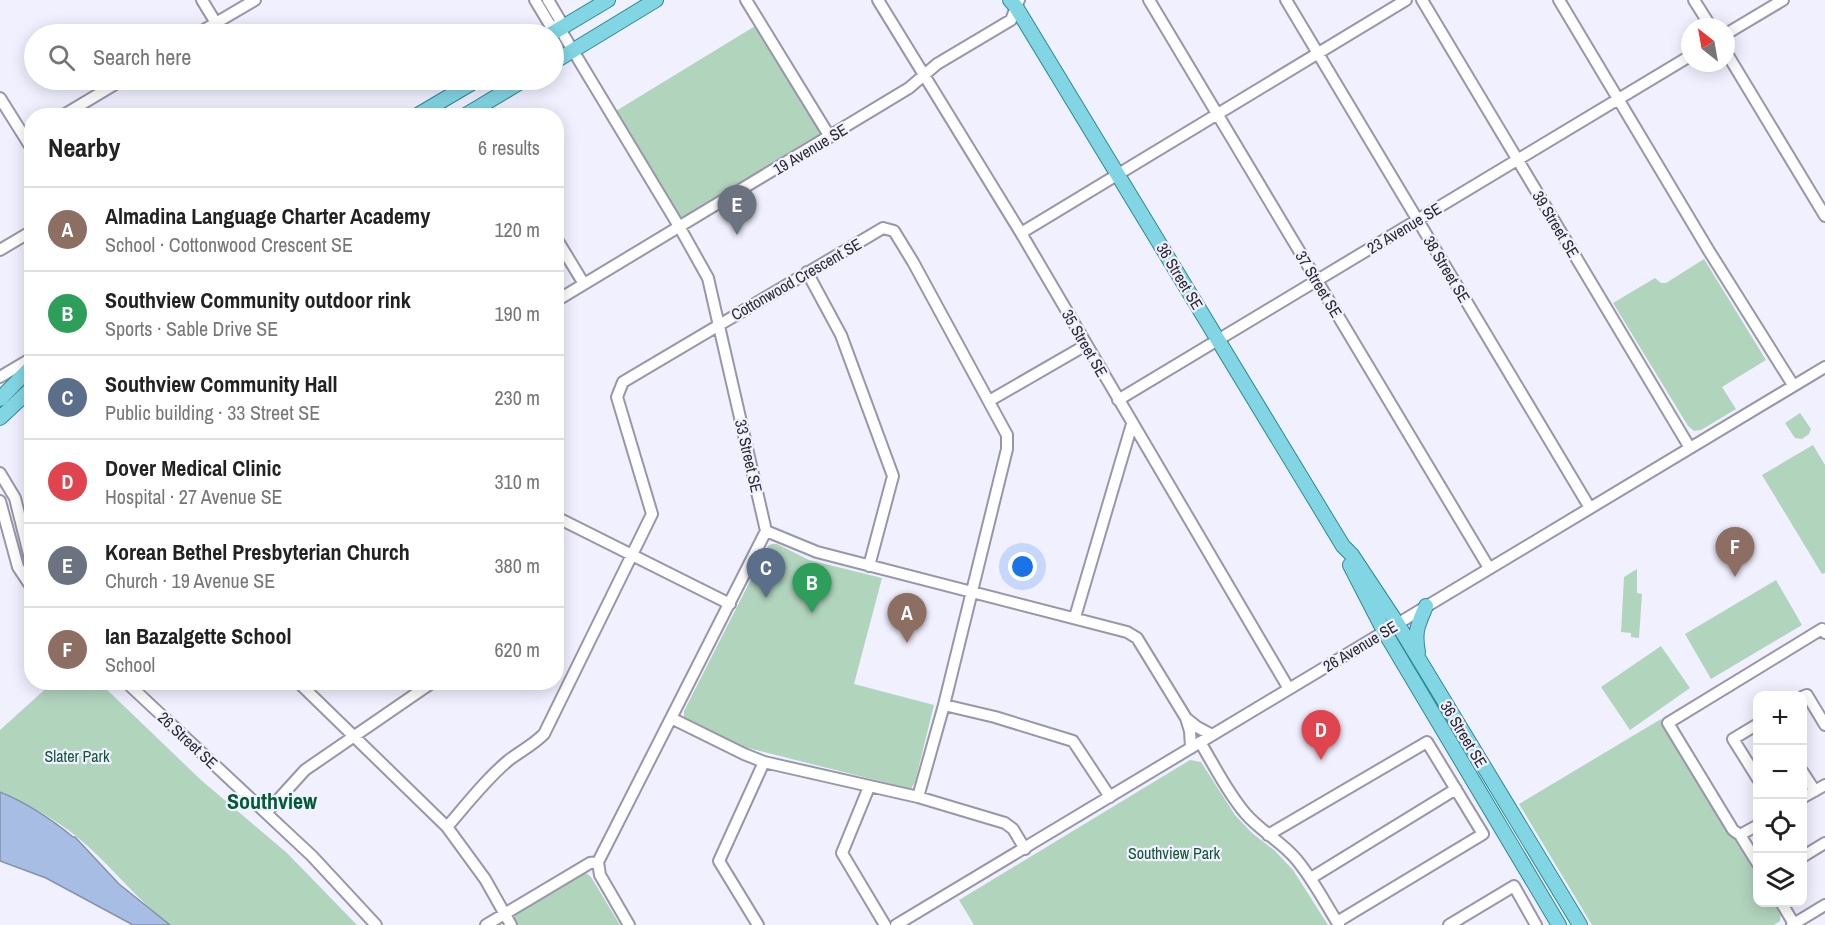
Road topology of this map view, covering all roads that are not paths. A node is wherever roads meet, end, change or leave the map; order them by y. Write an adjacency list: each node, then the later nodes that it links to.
1 (202, 0): 18 (street)
2 (255, 0): 18 (street)
3 (535, 0): 19 (street)
4 (548, 0): 20 (street)
5 (608, 0): 21 (main road)
6 (656, 0): 24 (main road)
7 (746, 0): 41 (street)
8 (878, 0): 29 (street, 35 Street SE)
9 (1149, 0): 38 (street, 37 Street SE)
10 (1286, 0): 25 (street, 38 Street SE)
11 (1406, 0): 25 (street)
12 (1422, 0): 42 (street, 39 Street SE)
13 (1559, 0): 34 (street)
14 (1694, 0): 17 (street)
15 (1783, 0): 22 (street)
16 (1015, 2): 29 (street, 19 Avenue SE); 43 (main road, 36 Street SE)
17 (1705, 18)
18 (216, 23)
19 (549, 24)
20 (559, 24)
21 (564, 27)
22 (1735, 29)
23 (564, 40): 24 (street, 33 Street SE)
24 (573, 50): 26 (main road); 46 (street, 33 Street SE)
25 (1318, 53): 38 (street); 45 (street, 38 Street SE)
26 (564, 56)
27 (1681, 61): 34 (street, 23 Avenue SE)
28 (1735, 67): 44 (street)
29 (924, 76): 41 (street, 19 Avenue SE); 47 (street, 35 Street SE)
30 (105, 90): 35 (street)
31 (461, 90): 36 (main road)
32 (507, 90): 37 (main road)
33 (0, 98): 39 (street)
34 (1618, 99): 42 (street, 23 Avenue SE); 62 (street)
35 (75, 108)
36 (432, 108)
37 (477, 108)
38 (1218, 114): 43 (street); 52 (street, 37 Street SE)
39 (4, 115): 40 (street)
40 (24, 132)
41 (830, 137): 46 (street, 19 Avenue SE)
42 (1517, 160): 45 (street, 23 Avenue SE); 70 (street, 39 Street SE)
43 (1118, 174): 47 (street); 56 (main road, 36 Street SE)
44 (1825, 216)
45 (1418, 220): 52 (street, 23 Avenue SE); 73 (street, 38 Street SE)
46 (680, 228): 53 (street, 19 Avenue SE); 55 (street, 33 Street SE)
47 (1021, 233): 57 (street, 35 Street SE)
48 (24, 236): 49 (street)
49 (0, 250)
50 (564, 251): 53 (street)
51 (807, 272): 55 (street, Cottonwood Crescent SE); 66 (street, Cottonwood Crescent SE); 79 (street)
52 (1317, 281): 56 (street, 23 Avenue SE); 80 (street, 37 Street SE)
53 (584, 284): 54 (street, 19 Avenue SE)
54 (564, 297)
55 (719, 324): 75 (street, 33 Street SE); 78 (street, Cottonwood Crescent SE)
56 (1219, 340): 65 (street, 23 Avenue SE); 77 (main road, 36 Street SE)
57 (1086, 345): 65 (street, 35 Street SE); 66 (street)
58 (24, 363): 61 (street)
59 (1825, 367): 62 (street, 26 Avenue SE)
60 (24, 374): 64 (main road)
61 (0, 377)
62 (1793, 385): 70 (street, 26 Avenue SE)
63 (24, 396): 67 (main road)
64 (0, 399)
65 (1118, 400): 68 (street, 35 Street SE)
66 (989, 401): 82 (street, Cottonwood Crescent SE)
67 (3, 416): 69 (main road)
68 (1132, 424): 85 (street); 90 (street, 35 Street SE)
69 (0, 429)
70 (1690, 448): 73 (street, 26 Avenue SE)
71 (0, 473): 76 (street)
72 (0, 501): 81 (street)
73 (1590, 508): 80 (street, 26 Avenue SE)
74 (564, 521): 78 (street)
75 (766, 531): 79 (street); 83 (street)
76 (24, 534)
77 (1343, 546): 86 (main road, 36 Street SE); 87 (main road, 36 Street SE)
78 (632, 556): 83 (street); 114 (street, Cottonwood Crescent SE)
79 (869, 566): 82 (street)
80 (1489, 568): 84 (street, 26 Avenue SE)
81 (24, 576)
82 (973, 592): 85 (street); 95 (street, Cottonwood Crescent SE)
83 (730, 604): 96 (street)
84 (1426, 606): 86 (street, 26 Avenue SE); 89 (main road)
85 (1075, 617): 97 (street)
86 (1397, 623): 87 (street, 26 Avenue SE); 89 (main road, 36 Street SE)
87 (1384, 631): 90 (street, 26 Avenue SE); 138 (main road, 36 Street SE)
88 (1825, 633): 117 (street)
89 (1420, 660): 139 (main road, 36 Street SE)
90 (1289, 689): 100 (street, 26 Avenue SE)
91 (135, 690): 113 (street, 26 Street SE)
92 (306, 690): 101 (street)
93 (421, 690): 101 (street)
94 (1807, 695): 98 (street)
95 (944, 705): 111 (street, Cottonwood Crescent SE); 112 (street)
96 (671, 718): 103 (street); 122 (street)
97 (1186, 718): 100 (street); 102 (street)
98 (1825, 725)
99 (1753, 727): 104 (street)
100 (1212, 735): 102 (street, 26 Avenue SE)
101 (353, 737): 113 (street); 114 (street)
102 (1196, 745): 112 (street, 26 Avenue SE); 116 (street)
103 (764, 762): 107 (street); 133 (street)
104 (1753, 771)
105 (1807, 778): 109 (street)
106 (1825, 785): 109 (street)
107 (869, 787): 111 (street); 134 (street)
108 (1456, 789): 116 (street); 123 (street); 127 (street)
109 (1815, 791): 110 (street)
110 (1807, 796)
111 (918, 797): 119 (street)
112 (1110, 797): 119 (street, 26 Avenue SE)
113 (266, 813): 129 (street, 26 Street SE)
114 (447, 827): 126 (street)
115 (1753, 828): 117 (street)
116 (1268, 835): 123 (street)
117 (1740, 835): 121 (street)
118 (1825, 843): 120 (street)
119 (1025, 849): 135 (street, 26 Avenue SE)
120 (1807, 854)
121 (1753, 856)
122 (598, 862): 126 (street); 132 (street)
123 (1311, 878): 127 (street)
124 (1825, 905): 128 (street)
125 (1783, 907): 128 (street)
126 (504, 914): 130 (street); 131 (street)
127 (1338, 923)
128 (1793, 924)
129 (376, 925)
130 (486, 925)
131 (511, 925)
132 (629, 925)
133 (758, 925)
134 (885, 925)
135 (896, 925)
136 (1449, 925): 137 (street)
137 (1536, 925)
138 (1559, 925)
139 (1580, 925)

